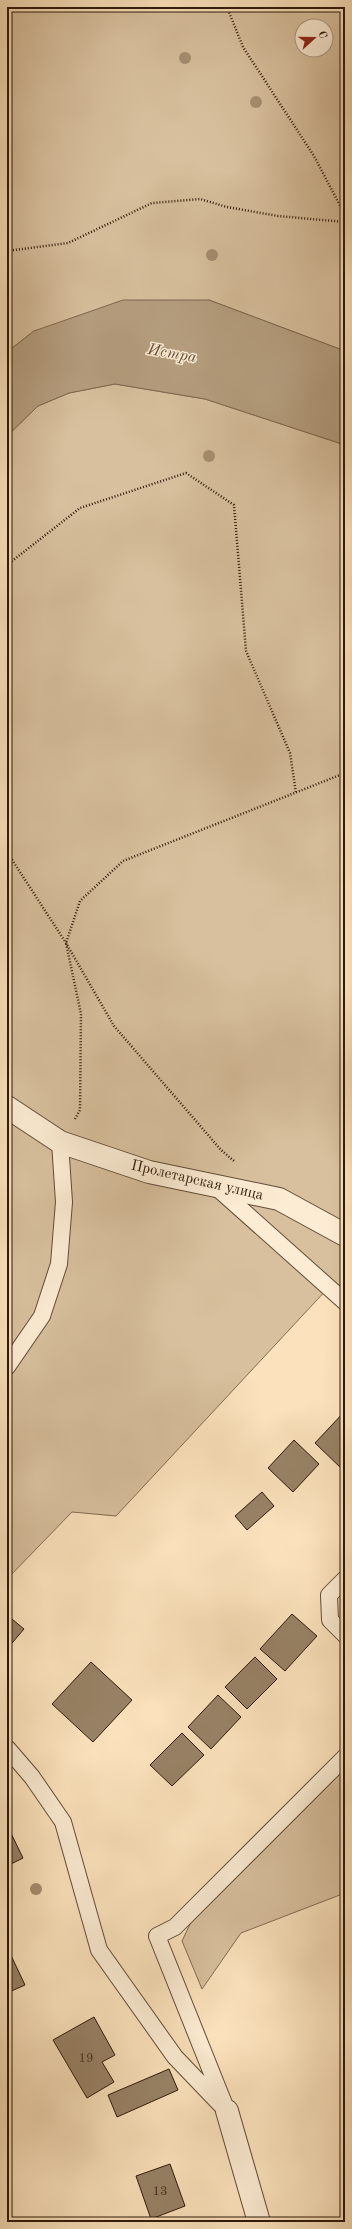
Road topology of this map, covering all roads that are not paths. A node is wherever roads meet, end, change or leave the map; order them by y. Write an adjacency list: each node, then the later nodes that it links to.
1 (7, 1107): 2 (street, Пролетарская улица)
2 (60, 1142): 3 (street, Пролетарская улица); 6 (lane)
3 (215, 1186): 4 (street, Пролетарская улица); 5 (lane)
4 (345, 1234)
5 (345, 1302)
6 (7, 1367)
7 (345, 1579): 8 (lane)
8 (345, 1635)
9 (7, 1748): 11 (lane)
10 (345, 1757): 11 (lane)
11 (227, 2111): 12 (street)
12 (259, 2222)

